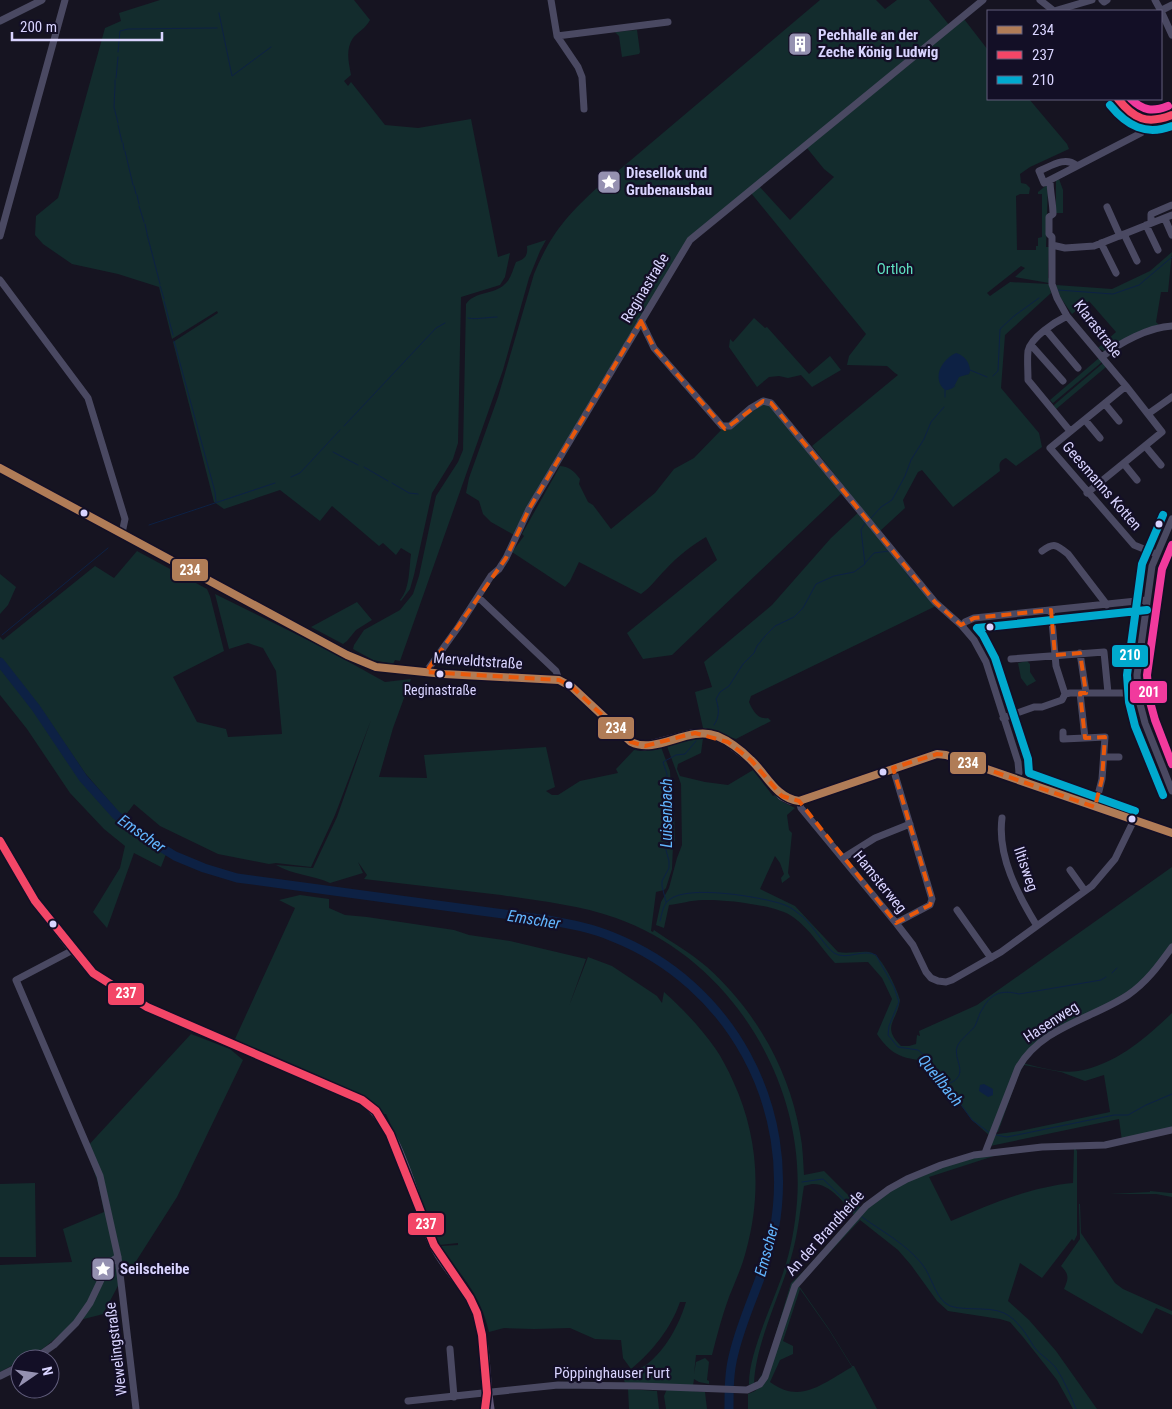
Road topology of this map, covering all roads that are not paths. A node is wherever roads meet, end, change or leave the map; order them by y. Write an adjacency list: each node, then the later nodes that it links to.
1 (20, 0): 11 (street)
2 (42, 0): 11 (street)
3 (66, 0): 30 (street)
4 (551, 0): 17 (street)
5 (984, 0): 38 (street, Reginastraße)
6 (1040, 0): 10 (street)
7 (1092, 0): 12 (street)
8 (1102, 0): 9 (street)
9 (1107, 0)
10 (1047, 2)
11 (24, 8): 14 (street)
12 (1057, 10)
13 (1162, 13): 16 (street)
14 (0, 21)
15 (668, 22): 17 (street)
16 (1172, 35)
17 (558, 36): 19 (street)
18 (1119, 100): 21 (street)
19 (584, 109)
20 (1172, 115): 21 (street)
21 (1147, 120): 22 (street, Klarastraße)
22 (1076, 165): 23 (street, Klarastraße); 23 (street, Klarastraße)
23 (1050, 180): 32 (street, Klarastraße)
24 (1172, 205): 27 (street)
25 (1107, 207): 28 (street)
26 (1168, 217): 27 (street); 29 (street)
27 (1148, 224): 28 (street); 33 (street)
28 (1122, 235): 31 (street); 34 (street)
29 (1172, 235)
30 (0, 236)
31 (1101, 243): 32 (street); 35 (street)
32 (1052, 245): 37 (street, Klarastraße)
33 (1158, 250)
34 (1137, 261)
35 (1116, 274)
36 (0, 280): 60 (street)
37 (1067, 316): 40 (street); 42 (street, Klarastraße)
38 (641, 321): 63 (street, Reginastraße); 67 (street)
39 (1172, 326): 42 (street)
40 (1046, 330): 41 (street); 43 (street)
41 (1030, 345): 44 (street); 51 (street, Geesmanns Kotten)
42 (1102, 357): 45 (street, Klarastraße)
43 (1078, 368)
44 (1062, 381)
45 (1126, 386): 47 (street, Geesmanns Kotten); 48 (street, Klarastraße)
46 (1172, 397): 48 (street)
47 (1104, 404): 49 (street, Geesmanns Kotten); 50 (street)
48 (1148, 414): 53 (street, Klarastraße)
49 (1085, 420): 51 (street, Geesmanns Kotten); 52 (street, Geesmanns Kotten)
50 (1119, 421)
51 (1070, 431): 58 (street, Geesmanns Kotten)
52 (1100, 438)
53 (1146, 447): 54 (street, Klarastraße); 55 (street)
54 (1124, 464): 57 (street); 58 (street, Klarastraße)
55 (1161, 465)
56 (0, 468): 60 (main road, Merveldtstraße)
57 (1137, 480)
58 (1087, 493): 62 (street, Geesmanns Kotten)
59 (1172, 519): 62 (street)
60 (122, 533): 71 (main road, Merveldtstraße)
61 (1042, 551): 65 (street)
62 (1156, 554): 64 (street)
63 (478, 597): 71 (street, Reginastraße); 72 (street)
64 (1146, 600): 65 (street); 75 (street)
65 (1106, 605): 66 (street)
66 (1051, 610): 67 (street); 69 (street)
67 (962, 626): 77 (street)
68 (1080, 653): 69 (street); 73 (street); 74 (street)
69 (1055, 655): 70 (street); 76 (street)
70 (1011, 659)
71 (426, 672): 72 (main road, Merveldtstraße)
72 (559, 680): 85 (main road)
73 (1083, 693): 74 (street); 76 (street); 79 (street)
74 (1108, 693): 75 (street)
75 (1138, 693): 84 (street)
76 (1065, 694): 77 (street)
77 (1003, 718): 83 (street)
78 (1063, 732): 79 (street)
79 (1085, 738): 80 (street)
80 (1104, 757): 81 (street); 86 (street)
81 (1119, 757)
82 (893, 768): 83 (main road); 85 (main road); 89 (street)
83 (1016, 779): 86 (main road)
84 (1172, 791)
85 (799, 801): 92 (street, Hamsterweg)
86 (1094, 807): 88 (main road)
87 (1002, 818): 97 (street, Iltisweg)
88 (1134, 820): 90 (main road); 94 (street)
89 (910, 824): 92 (street); 96 (street)
90 (1172, 834)
91 (0, 841): 99 (main road)
92 (843, 858): 96 (street, Hamsterweg)
93 (1070, 870): 94 (street)
94 (1085, 891): 97 (street)
95 (957, 910): 100 (street)
96 (896, 923): 100 (street, Hamsterweg)
97 (1037, 926): 100 (street)
98 (1172, 947): 102 (street, Hasenweg)
99 (73, 950): 103 (street, Wewelingstraße); 107 (main road)
100 (991, 958)
101 (1172, 1130): 102 (street, An der Brandheide)
102 (985, 1153): 106 (street, An der Brandheide)
103 (118, 1257): 104 (street); 110 (street, Wewelingstraße)
104 (47, 1349)
105 (450, 1349): 108 (street)
106 (737, 1390): 107 (street, Pöppinghauser Furt)
107 (487, 1393): 108 (street, Pöppinghauser Furt); 111 (main road); 112 (main road)
108 (454, 1397): 109 (street, Pöppinghauser Furt)
109 (408, 1401)
110 (136, 1409)
111 (485, 1409)
112 (490, 1409)

